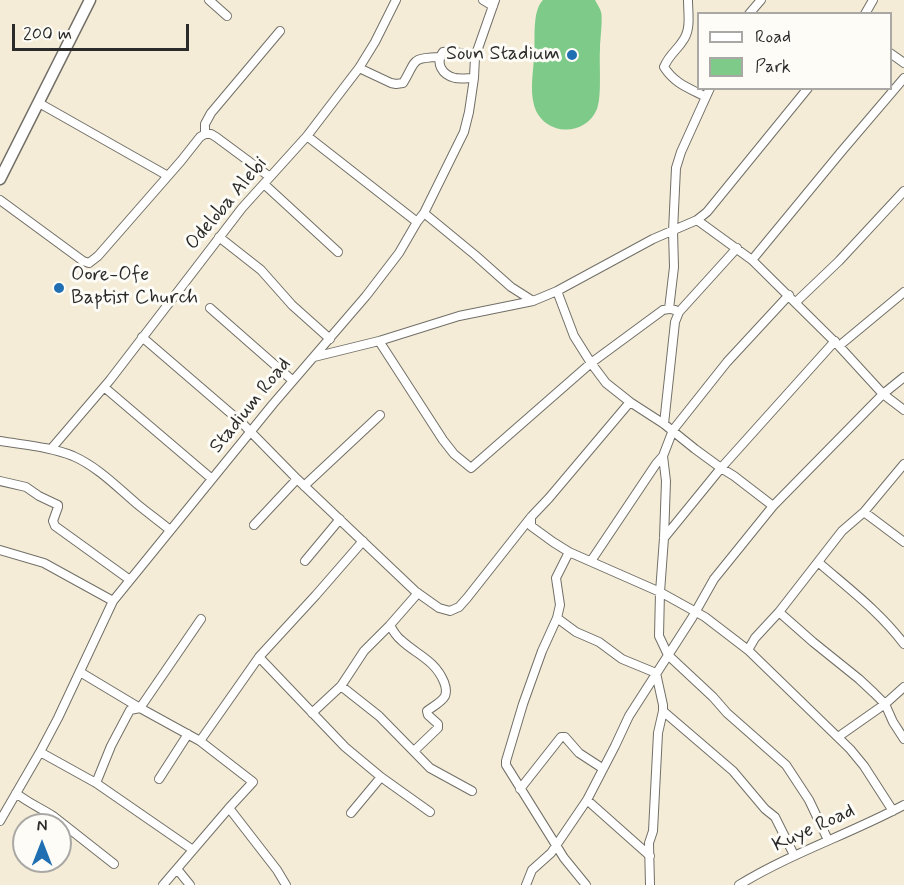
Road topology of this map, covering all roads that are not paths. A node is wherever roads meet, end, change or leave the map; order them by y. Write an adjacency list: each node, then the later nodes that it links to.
1 (90, 0): 21 (highway)
2 (209, 0): 9 (street)
3 (396, 0): 15 (street, Odeloba Alebi)
4 (483, 0): 7 (street)
5 (688, 0): 20 (street)
6 (761, 0): 8 (street)
7 (494, 3): 13 (street, Stadium Road)
8 (751, 12)
9 (227, 16)
10 (280, 31): 22 (street)
11 (892, 54): 14 (street)
12 (439, 57): 13 (street); 15 (street); 16 (street)
13 (475, 57): 16 (street, Stadium Road)
14 (904, 63)
15 (359, 68): 23 (street, Odeloba Alebi)
16 (474, 78): 29 (street, Stadium Road)
17 (904, 78): 36 (street)
18 (709, 90): 20 (street)
19 (806, 90): 30 (street)
20 (706, 97): 32 (street)
21 (39, 103): 24 (street); 25 (highway)
22 (205, 134): 24 (street); 26 (street)
23 (307, 136): 26 (street, Odeloba Alebi); 31 (street)
24 (168, 176): 28 (street)
25 (0, 179)
26 (267, 181): 33 (street, Odeloba Alebi); 35 (street)
27 (904, 191): 41 (street)
28 (0, 200)
29 (424, 213): 31 (street, Stadium Road); 40 (street)
30 (697, 220): 32 (street); 34 (street)
31 (417, 222): 46 (street, Stadium Road)
32 (673, 231): 37 (street); 43 (street)
33 (219, 237): 45 (street, Odeloba Alebi); 46 (street)
34 (737, 248): 36 (street); 44 (street)
35 (338, 252)
36 (752, 260): 39 (street)
37 (557, 291): 40 (street); 50 (street)
38 (904, 292): 48 (street)
39 (789, 295): 41 (street); 59 (street)
40 (533, 302): 47 (street)
41 (796, 302): 48 (street)
42 (210, 308): 52 (street)
43 (669, 309): 44 (street); 50 (street)
44 (679, 312): 58 (street)
45 (142, 337): 53 (street, Odeloba Alebi); 60 (street)
46 (330, 339): 49 (street, Stadium Road)
47 (379, 341): 49 (street); 50 (street)
48 (837, 343): 54 (street); 65 (street)
49 (312, 357): 52 (street, Stadium Road)
50 (591, 363): 55 (street)
51 (904, 377): 54 (street)
52 (292, 380): 60 (street, Stadium Road)
53 (104, 387): 62 (street, Odeloba Alebi); 66 (street)
54 (884, 394): 56 (street); 70 (street)
55 (630, 402): 58 (street); 72 (street)
56 (904, 410)
57 (380, 415): 69 (street)
58 (664, 424): 59 (street)
59 (673, 430): 63 (street); 65 (street)
60 (250, 432): 66 (street, Stadium Road); 67 (street)
61 (0, 441): 62 (street)
62 (51, 449): 75 (street)
63 (663, 456): 76 (street); 82 (street)
64 (904, 465): 71 (street)
65 (721, 468): 70 (street); 76 (street)
66 (212, 479): 75 (street, Stadium Road)
67 (297, 479): 69 (street); 74 (street)
68 (0, 481): 84 (street)
69 (304, 486): 73 (street)
70 (773, 506): 88 (street)
71 (864, 512): 78 (street); 83 (street)
72 (531, 517): 80 (street); 86 (street)
73 (340, 519): 77 (street); 81 (street)
74 (254, 525)
75 (171, 530): 84 (street, Stadium Road)
76 (664, 538): 85 (street)
77 (363, 541): 86 (street); 96 (street)
78 (904, 542)
79 (0, 550): 87 (street)
80 (569, 552): 82 (street); 90 (street)
81 (305, 561)
82 (591, 561): 85 (street)
83 (818, 562): 89 (street); 93 (street)
84 (130, 580): 87 (street, Stadium Road)
85 (660, 592): 88 (street); 95 (street)
86 (418, 593): 92 (street)
87 (113, 601): 97 (street, Stadium Road)
88 (695, 611): 94 (street); 95 (street)
89 (779, 612): 94 (street); 101 (street)
90 (557, 618): 98 (street); 115 (street)
91 (201, 619): 102 (street)
92 (390, 625): 99 (street); 110 (street)
93 (904, 644)
94 (748, 650): 106 (street)
95 (668, 655): 98 (street); 125 (street)
96 (259, 657): 104 (street); 108 (street)
97 (80, 672): 102 (street); 109 (street, Stadium Road)
98 (656, 673): 103 (street); 111 (street)
99 (340, 686): 104 (street); 110 (street)
100 (904, 687): 101 (street)
101 (885, 704): 106 (street); 107 (street)
102 (140, 708): 105 (street); 114 (street)
103 (663, 711): 128 (street); 129 (street)
104 (312, 713): 112 (street)
105 (188, 734): 108 (street); 113 (street)
106 (838, 737): 121 (street)
107 (904, 739)
108 (200, 741): 120 (street)
109 (40, 752): 114 (street); 117 (street, Stadium Road)
110 (414, 752): 116 (street)
111 (602, 768): 115 (street); 118 (street)
112 (381, 777): 122 (street); 123 (street)
113 (159, 779)
114 (96, 783): 127 (street)
115 (520, 789): 126 (street)
116 (472, 791)
117 (16, 793): 124 (street, Stadium Road); 130 (street)
118 (587, 800): 126 (street); 129 (street)
119 (904, 805): 121 (street, Kuye Road)
120 (229, 808): 127 (street); 135 (street)
121 (893, 811): 125 (street, Kuye Road)
122 (430, 812)
123 (351, 813)
124 (0, 821)
125 (828, 840): 128 (street, Kuye Road)
126 (556, 845): 136 (street); 137 (street)
127 (193, 850): 131 (street)
128 (794, 855): 132 (street, Kuye Road)
129 (650, 856): 138 (street)
130 (114, 864)
131 (177, 869): 133 (street); 134 (street)
132 (744, 884)
133 (163, 885)
134 (190, 885)
135 (286, 885)
136 (526, 885)
137 (586, 885)
138 (650, 885)

